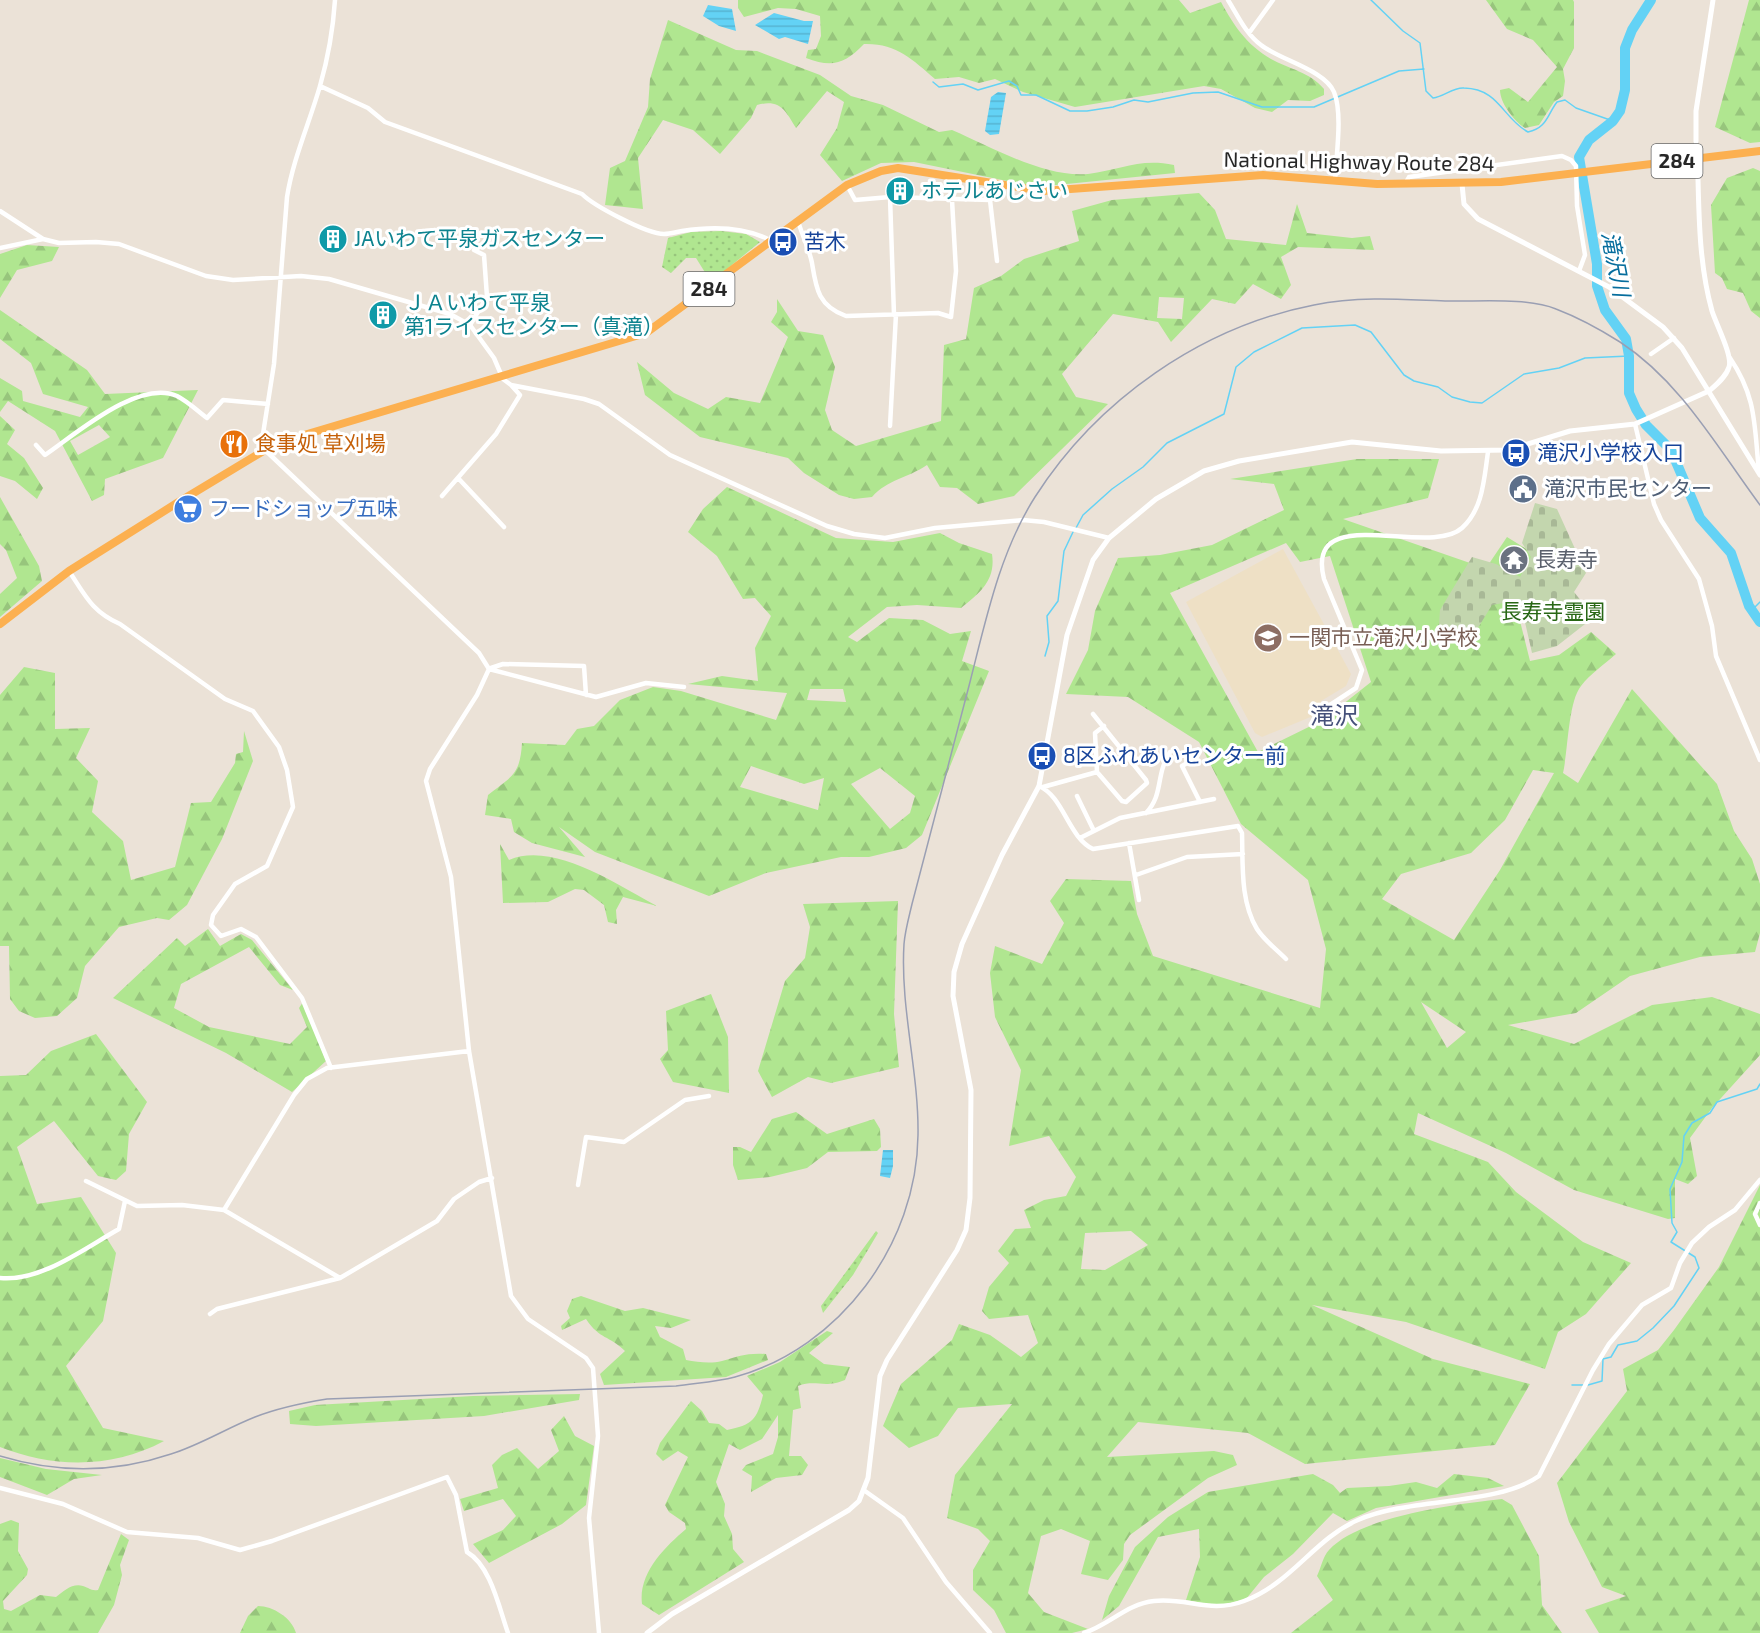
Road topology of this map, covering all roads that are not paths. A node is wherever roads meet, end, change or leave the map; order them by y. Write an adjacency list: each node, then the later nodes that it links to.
1 (335, 0): 6 (street)
2 (1228, 0): 5 (street)
3 (1273, 0): 5 (street)
4 (1713, 0): 7 (street)
5 (1249, 33): 10 (street)
6 (320, 86): 21 (street); 26 (street)
7 (1696, 142)
8 (1760, 151): 13 (highway, National Highway Route 284 / 284)
9 (1698, 179): 31 (street)
10 (1335, 181): 11 (highway, National Highway Route 284 / 284); 12 (highway, National Highway Route 284 / 284)
11 (994, 184): 14 (highway, National Highway Route 284 / 284); 17 (street)
12 (1405, 184): 13 (highway, National Highway Route 284 / 284); 25 (street)
13 (1462, 184): 25 (street)
14 (847, 185): 15 (street); 19 (highway, National Highway Route 284 / 284)
15 (890, 197): 16 (street); 27 (street)
16 (952, 200): 17 (street); 27 (street)
17 (990, 200): 24 (street)
18 (0, 212): 20 (street)
19 (798, 221): 21 (highway, National Highway Route 284 / 284); 27 (street)
20 (43, 239): 22 (street); 26 (street)
21 (772, 241): 32 (highway, National Highway Route 284 / 284)
22 (0, 248)
23 (474, 250): 28 (street)
24 (997, 261)
25 (1580, 271): 29 (street)
26 (281, 279): 28 (street); 35 (street)
27 (895, 314): 37 (street)
28 (470, 326): 32 (street)
29 (1674, 338): 30 (street); 34 (street)
30 (1651, 354)
31 (1730, 358): 34 (street); 41 (street)
32 (503, 377): 33 (street); 39 (highway, National Highway Route 284 / 284)
33 (511, 385): 42 (street); 45 (street)
34 (1709, 391): 36 (street); 41 (street)
35 (268, 404): 38 (street); 39 (street)
36 (1636, 424): 40 (street); 56 (street)
37 (890, 426)
38 (36, 445)
39 (265, 450): 46 (highway, National Highway Route 284 / 284); 48 (street)
40 (1488, 452): 45 (street); 51 (street)
41 (1759, 475)
42 (458, 478): 43 (street); 44 (street)
43 (442, 496)
44 (504, 527)
45 (1109, 538): 58 (street)
46 (69, 571): 47 (highway, National Highway Route 284 / 284); 71 (street)
47 (0, 624)
48 (489, 669): 50 (street); 50 (street); 70 (street)
49 (684, 687): 50 (street)
50 (586, 695)
51 (1324, 709)
52 (1093, 714): 53 (street)
53 (1104, 726): 57 (street); 57 (street)
54 (1170, 752): 62 (street)
55 (1194, 759): 61 (street)
56 (1760, 760)
57 (1097, 772): 58 (street)
58 (1041, 786): 64 (street); 85 (street)
59 (1077, 796): 63 (street)
60 (1214, 799): 61 (street)
61 (1200, 802): 62 (street)
62 (1146, 813): 63 (street)
63 (1094, 831): 64 (street)
64 (1080, 838): 65 (street)
65 (1129, 843): 66 (street); 67 (street)
66 (1243, 854): 67 (street); 69 (street)
67 (1136, 875): 68 (street)
68 (1139, 900)
69 (1286, 958)
70 (469, 1051): 71 (street); 73 (street)
71 (331, 1068): 79 (street)
72 (709, 1096): 76 (street)
73 (492, 1178): 82 (street); 87 (street)
74 (1760, 1180): 90 (street)
75 (86, 1181): 77 (street)
76 (578, 1185)
77 (125, 1201): 79 (street); 81 (street)
78 (1760, 1203): 80 (street)
79 (224, 1210): 82 (street)
80 (1760, 1225)
81 (0, 1278)
82 (340, 1278): 83 (street)
83 (210, 1314)
84 (0, 1488): 86 (street)
85 (865, 1491): 88 (street); 89 (street)
86 (508, 1633)
87 (599, 1633)
88 (647, 1633)
89 (990, 1633)
90 (1084, 1633)

